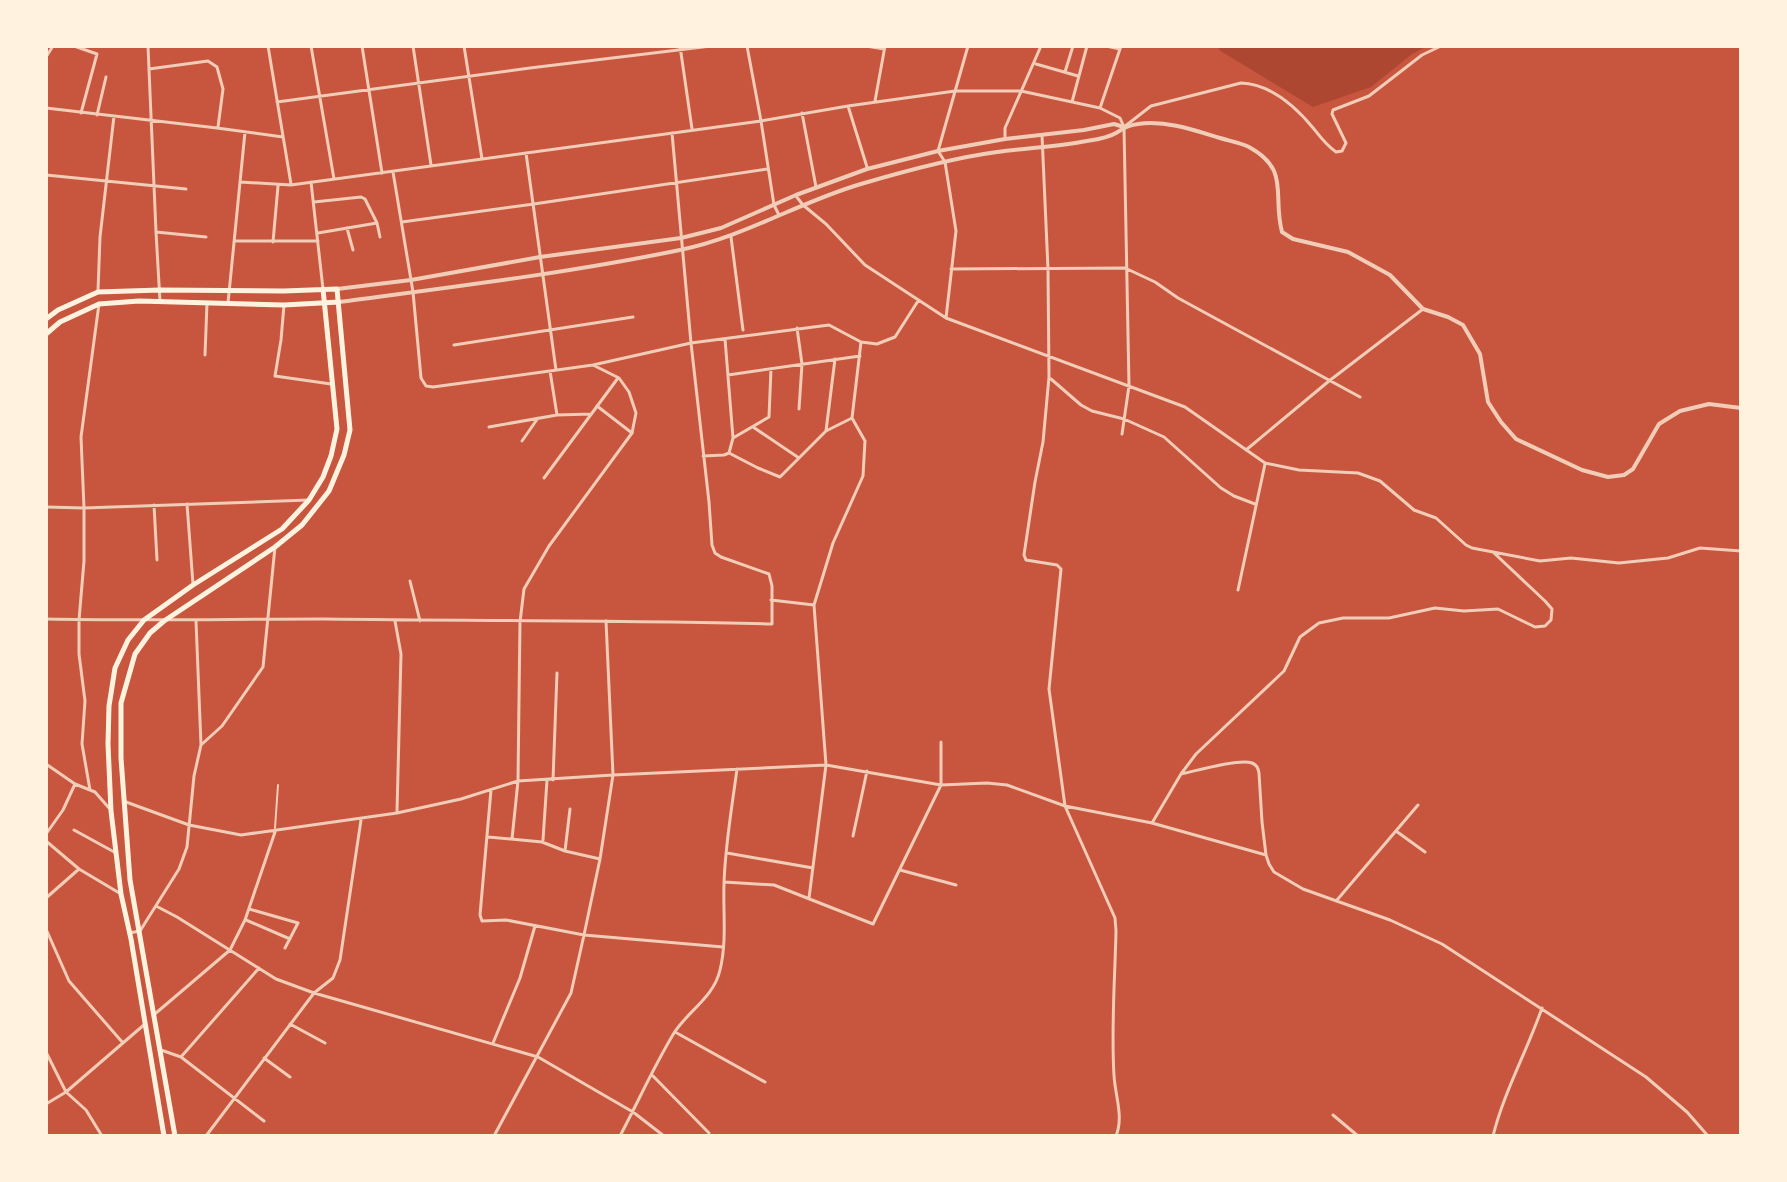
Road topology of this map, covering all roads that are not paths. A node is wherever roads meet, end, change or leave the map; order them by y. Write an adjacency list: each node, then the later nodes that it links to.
1 (53, 46): 21 (street)
2 (74, 46): 39 (street)
3 (148, 46): 23 (street)
4 (268, 46): 33 (street)
5 (311, 46): 32 (street)
6 (362, 46): 29 (street)
7 (413, 46): 28 (street)
8 (464, 46): 27 (street)
9 (711, 46): 18 (street)
10 (747, 46): 44 (street)
11 (866, 46): 19 (street)
12 (968, 46): 30 (street)
13 (1041, 46): 22 (street)
14 (1073, 46): 24 (street)
15 (1087, 46): 25 (street)
16 (1106, 46): 20 (street)
17 (1441, 46): 45 (street)
18 (680, 47): 27 (street); 47 (street)
19 (885, 47): 34 (street)
20 (1120, 47): 38 (street)
21 (46, 57)
22 (1034, 63): 24 (street); 31 (street)
23 (149, 69): 43 (street); 46 (street)
24 (1065, 72): 25 (street)
25 (1078, 76): 35 (street)
26 (106, 77): 41 (street)
27 (469, 77): 28 (street); 56 (street)
28 (418, 83): 29 (street); 58 (street)
29 (369, 90): 32 (street); 62 (street)
30 (955, 91): 31 (street); 34 (street); 54 (street)
31 (1021, 91): 35 (street); 52 (street)
32 (320, 97): 33 (street); 64 (street)
33 (277, 102): 51 (street)
34 (874, 102): 36 (street)
35 (1072, 102): 38 (street)
36 (848, 106): 40 (street); 60 (street)
37 (46, 108): 39 (street)
38 (1100, 108): 45 (street)
39 (81, 113): 41 (street)
40 (802, 113): 44 (street); 72 (street)
41 (97, 115): 42 (street)
42 (114, 116): 43 (street); 65 (street)
43 (152, 120): 46 (street); 70 (street)
44 (761, 121): 47 (street); 59 (street)
45 (1124, 127): 50 (street); 53 (street); 95 (street); 114 (street)
46 (217, 128): 48 (street)
47 (692, 130): 49 (street)
48 (245, 132): 51 (street); 66 (street)
49 (672, 133): 55 (street); 68 (street)
50 (1042, 135): 52 (street); 53 (street)
51 (283, 137): 69 (street)
52 (1005, 139): 54 (street)
53 (1043, 148): 57 (street); 97 (street)
54 (938, 151): 57 (street); 60 (street)
55 (526, 153): 56 (street); 76 (street)
56 (482, 159): 58 (street)
57 (945, 162): 78 (street); 96 (street)
58 (431, 166): 61 (street)
59 (767, 169): 68 (street); 77 (street)
60 (867, 169): 72 (street)
61 (393, 171): 62 (street); 80 (street)
62 (382, 173): 64 (street)
63 (46, 175): 65 (street)
64 (334, 179): 67 (street)
65 (105, 181): 70 (street); 104 (street)
66 (240, 182): 71 (street); 89 (street)
67 (311, 182): 69 (street); 75 (street)
68 (677, 183): 76 (street); 88 (street)
69 (291, 185): 71 (street)
70 (154, 186): 73 (street); 83 (street)
71 (278, 186): 91 (street)
72 (816, 187): 74 (street)
73 (186, 189)
74 (796, 195): 77 (street); 78 (street)
75 (314, 202): 81 (street); 84 (street)
76 (534, 204): 80 (street); 94 (street)
77 (774, 205): 79 (street); 88 (street)
78 (803, 205): 79 (street); 107 (street)
79 (779, 215): 87 (street)
80 (402, 222): 99 (street)
81 (377, 223): 82 (street); 86 (street)
82 (347, 228): 84 (street); 92 (street)
83 (156, 232): 85 (street); 102 (street)
84 (318, 233): 90 (street)
85 (206, 237)
86 (380, 237)
87 (731, 237): 93 (street); 120 (street)
88 (681, 238): 93 (street); 94 (street)
89 (234, 241): 91 (street); 103 (street)
90 (318, 241): 91 (street); 100 (street)
91 (273, 242)
92 (353, 250)
93 (682, 250): 98 (street); 124 (street)
94 (540, 257): 98 (street); 99 (street)
95 (1125, 268): 97 (street); 138 (street); 140 (street)
96 (951, 269): 97 (street); 116 (street)
97 (1048, 269): 128 (street)
98 (543, 274): 105 (street); 119 (street)
99 (411, 280): 101 (street); 105 (street)
100 (323, 289): 101 (main road); 103 (main road); 111 (main road)
101 (337, 289): 108 (main road)
102 (160, 290): 103 (main road); 104 (main road); 106 (street)
103 (230, 291): 110 (street)
104 (98, 292): 117 (main road)
105 (413, 292): 108 (street); 134 (street)
106 (160, 301): 109 (main road); 112 (main road)
107 (918, 301): 116 (street); 123 (street)
108 (339, 302): 111 (main road); 169 (main road)
109 (207, 303): 110 (main road); 126 (street)
110 (228, 303): 113 (main road)
111 (325, 303): 113 (main road); 139 (main road)
112 (99, 304): 121 (main road); 168 (street)
113 (284, 305): 139 (street)
114 (1423, 309): 138 (street); 143 (street)
115 (633, 317): 119 (street)
116 (946, 318): 128 (street)
117 (46, 319)
118 (797, 328): 122 (street); 123 (street); 130 (street)
119 (552, 330): 125 (street); 133 (street)
120 (743, 330)
121 (46, 334)
122 (725, 339): 124 (street); 135 (street)
123 (861, 342): 127 (street)
124 (691, 343): 131 (street); 159 (street)
125 (454, 345)
126 (205, 355)
127 (860, 356): 129 (street); 148 (street)
128 (1050, 356): 136 (street); 140 (street)
129 (835, 359): 130 (street); 152 (street)
130 (802, 364): 132 (street); 144 (street)
131 (593, 365): 133 (street); 137 (street)
132 (771, 369): 135 (street); 151 (street)
133 (556, 370): 134 (street)
134 (550, 371): 146 (street)
135 (728, 375): 155 (street)
136 (1049, 377): 149 (street); 207 (street)
137 (619, 378): 142 (street); 153 (street)
138 (1329, 381): 141 (street); 157 (street)
139 (334, 385): 163 (main road)
140 (1129, 386): 149 (street); 157 (street)
141 (1360, 397)
142 (597, 406): 145 (street); 153 (street)
143 (1741, 408)
144 (799, 409)
145 (591, 414): 146 (street); 162 (street)
146 (557, 415): 147 (street)
147 (538, 418): 150 (street); 156 (street)
148 (852, 418): 152 (street); 177 (street)
149 (1124, 419): 154 (street); 165 (street)
150 (489, 427)
151 (753, 427): 155 (street); 160 (street)
152 (826, 431): 160 (street)
153 (632, 433): 187 (street)
154 (1122, 434)
155 (733, 438): 158 (street)
156 (522, 441)
157 (1246, 450): 161 (street)
158 (729, 453): 159 (street); 160 (street)
159 (703, 456): 176 (street)
160 (799, 458)
161 (1265, 463): 165 (street); 171 (street)
162 (544, 478)
163 (309, 500): 164 (street); 174 (main road)
164 (187, 504): 166 (street); 174 (street)
165 (1255, 504): 175 (street)
166 (154, 505): 168 (street); 172 (street)
167 (46, 507): 168 (street)
168 (84, 508): 179 (street)
169 (275, 547): 182 (street); 183 (main road)
170 (1741, 551): 171 (street)
171 (1492, 552): 195 (street)
172 (157, 560)
173 (410, 581): 185 (street)
174 (193, 585): 180 (main road)
175 (1238, 590)
176 (771, 600): 177 (street); 186 (street)
177 (814, 605): 192 (street)
178 (46, 619): 179 (street)
179 (79, 620): 180 (street); 203 (street)
180 (144, 620): 183 (street); 209 (main road)
181 (196, 620): 182 (street); 183 (street); 190 (street)
182 (269, 620): 184 (street); 190 (street)
183 (164, 621): 205 (main road)
184 (395, 621): 185 (street); 210 (street)
185 (420, 621): 187 (street)
186 (606, 621): 187 (street); 196 (street)
187 (520, 622): 199 (street)
188 (557, 673): 198 (street)
189 (941, 742): 202 (street)
190 (201, 745): 213 (street)
191 (46, 764): 200 (street)
192 (826, 765): 193 (street); 194 (street); 229 (street)
193 (737, 769): 196 (street); 226 (street)
194 (867, 771): 202 (street); 218 (street)
195 (1181, 774): 212 (street); 227 (street)
196 (613, 775): 198 (street); 228 (street)
197 (547, 780): 198 (street); 199 (street); 222 (street)
198 (553, 780)
199 (518, 781): 204 (street); 220 (street)
200 (75, 784): 203 (street); 217 (street)
201 (278, 785): 216 (lane)
202 (941, 785): 207 (street); 231 (street)
203 (90, 790): 209 (street)
204 (491, 790): 210 (street); 219 (street)
205 (123, 801): 213 (street); 243 (main road)
206 (1418, 805): 215 (street)
207 (1065, 806): 212 (street); 283 (street)
208 (570, 809): 223 (street)
209 (111, 811): 225 (main road)
210 (397, 813): 211 (street)
211 (362, 819): 216 (street); 251 (street)
212 (1152, 823): 227 (street)
213 (189, 825): 216 (street); 238 (street)
214 (74, 830): 225 (street)
215 (1396, 831): 224 (street); 237 (street)
216 (275, 832): 239 (street)
217 (46, 834)
218 (853, 836)
219 (488, 837): 220 (street); 241 (street)
220 (512, 839): 222 (street)
221 (46, 841): 230 (street)
222 (542, 842): 223 (street)
223 (565, 851): 228 (street)
224 (1425, 852)
225 (116, 853): 234 (main road)
226 (727, 853): 229 (street); 232 (street)
227 (1266, 855): 237 (street)
228 (600, 859): 245 (street)
229 (813, 868): 236 (street)
230 (79, 869): 234 (street); 235 (street)
231 (900, 870): 233 (street); 236 (street)
232 (724, 882): 236 (street); 247 (street)
233 (956, 885)
234 (121, 894): 244 (main road)
235 (46, 898)
236 (809, 898)
237 (1337, 900): 252 (street)
238 (156, 906): 243 (street); 249 (street)
239 (249, 909): 240 (street); 246 (street)
240 (245, 920): 246 (street); 249 (street)
241 (535, 926): 245 (street); 259 (street)
242 (46, 929): 257 (street)
243 (140, 931): 244 (street); 253 (main road)
244 (129, 933): 254 (main road)
245 (584, 935): 247 (street); 263 (street)
246 (290, 939): 248 (street)
247 (723, 947): 256 (street)
248 (285, 948)
249 (230, 950): 250 (street); 253 (street)
250 (259, 968): 251 (street); 262 (street)
251 (314, 993): 255 (street); 259 (street)
252 (1542, 1008): 287 (street); 288 (street)
253 (155, 1014): 260 (main road)
254 (145, 1024): 257 (street); 277 (main road)
255 (290, 1024): 258 (street); 264 (street)
256 (675, 1032): 266 (street); 268 (street)
257 (123, 1043): 269 (street)
258 (325, 1043)
259 (493, 1044): 263 (street)
260 (161, 1050): 262 (street); 278 (main road)
261 (46, 1052): 265 (street)
262 (181, 1057): 270 (street)
263 (538, 1057): 272 (street); 280 (street)
264 (264, 1058): 267 (street); 270 (street)
265 (48, 1065): 269 (street)
266 (653, 1075): 272 (street); 275 (street)
267 (290, 1077)
268 (765, 1082)
269 (66, 1092): 271 (street); 276 (street)
270 (233, 1098): 274 (street); 279 (street)
271 (46, 1104)
272 (633, 1112): 281 (street); 282 (street)
273 (1333, 1115): 284 (street)
274 (264, 1121)
275 (709, 1133)
276 (102, 1136)
277 (164, 1136)
278 (175, 1136)
279 (206, 1136)
280 (494, 1136)
281 (620, 1136)
282 (664, 1136)
283 (1116, 1136)
284 (1358, 1136)
285 (1441, 1136): 286 (street)
286 (1448, 1136)
287 (1493, 1136)
288 (1708, 1136)

